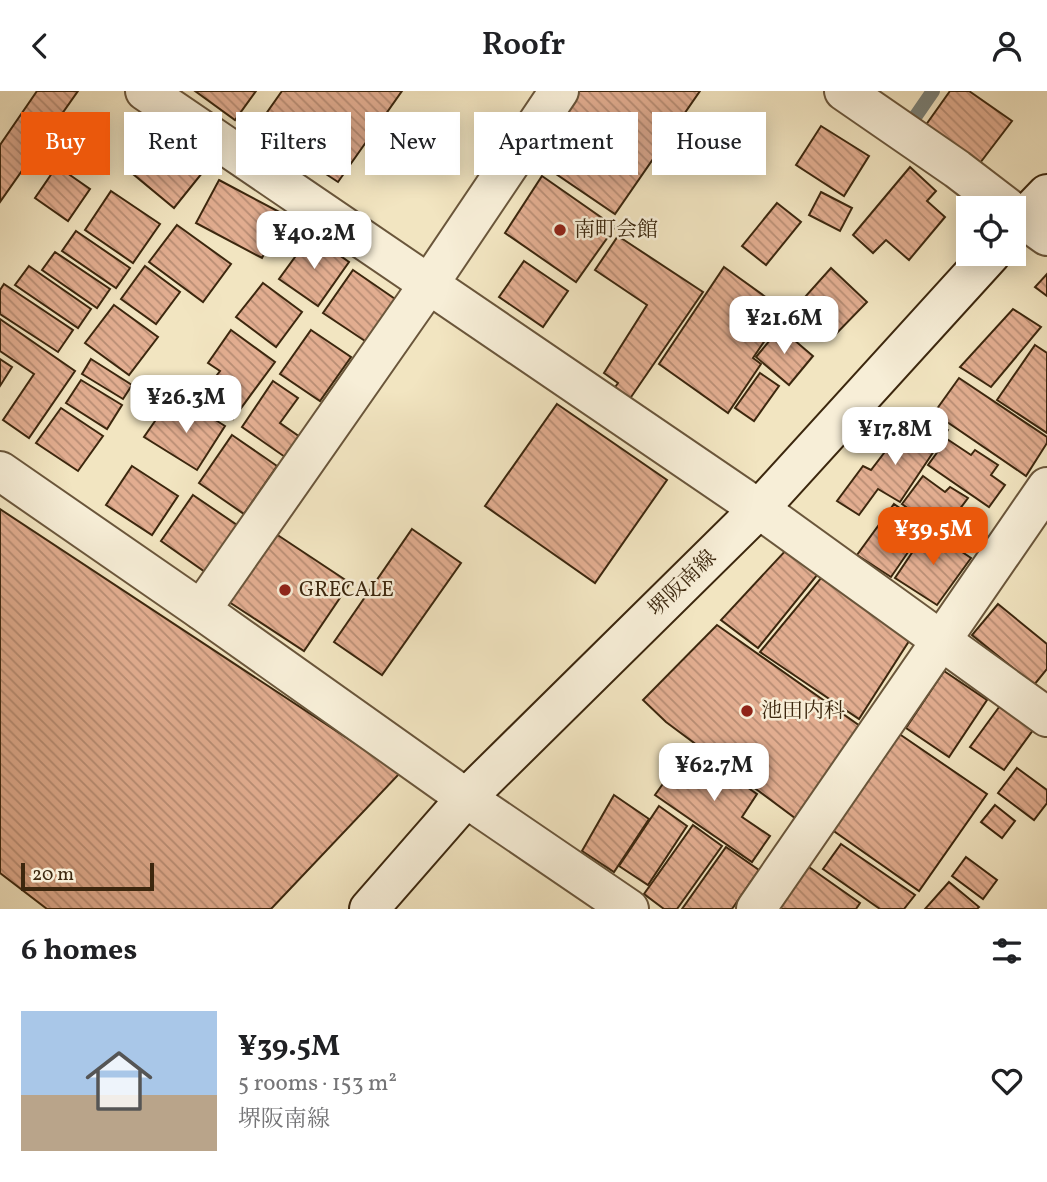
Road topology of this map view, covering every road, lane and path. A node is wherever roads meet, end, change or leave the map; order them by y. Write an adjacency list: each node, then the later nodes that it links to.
1 (145, 91): 6 (street)
2 (559, 91): 6 (street)
3 (844, 91): 4 (street)
4 (995, 196)
5 (980, 266): 9 (street, 堺阪南線)
6 (429, 284): 9 (street); 10 (street)
7 (0, 471): 10 (street)
8 (1047, 487): 11 (street)
9 (760, 509): 11 (street); 13 (street, 堺阪南線)
10 (201, 610): 13 (street)
11 (941, 641): 12 (street); 16 (street)
12 (1047, 717)
13 (466, 798): 14 (street, 堺阪南線); 15 (street)
14 (369, 909)
15 (629, 909)
16 (756, 909)

